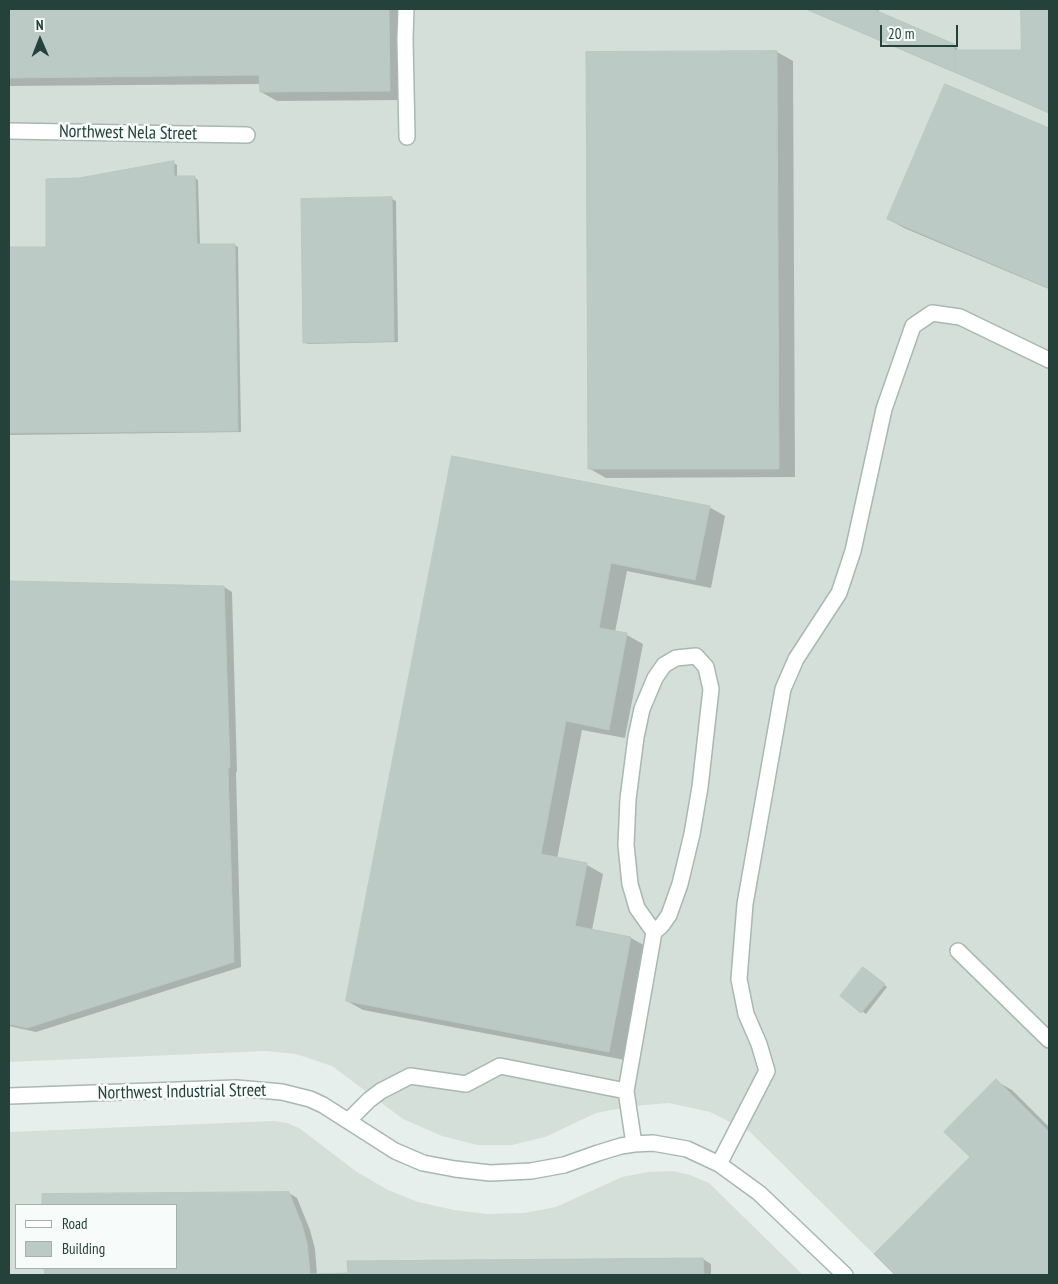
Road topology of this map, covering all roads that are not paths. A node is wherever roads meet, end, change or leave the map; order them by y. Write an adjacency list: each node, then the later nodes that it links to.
1 (406, 9): 4 (street)
2 (9, 131): 3 (street, Northwest Nela Street)
3 (247, 135)
4 (407, 137)
5 (1049, 360): 13 (street)
6 (654, 932): 6 (street); 9 (street)
7 (958, 951): 8 (street)
8 (1049, 1040)
9 (626, 1091): 11 (street); 12 (street)
10 (9, 1096): 11 (street, Northwest Industrial Street)
11 (348, 1121): 12 (street, Northwest Industrial Street)
12 (634, 1144): 13 (street, Northwest Industrial Street)
13 (719, 1164): 14 (street, Northwest Industrial Street)
14 (845, 1275)

